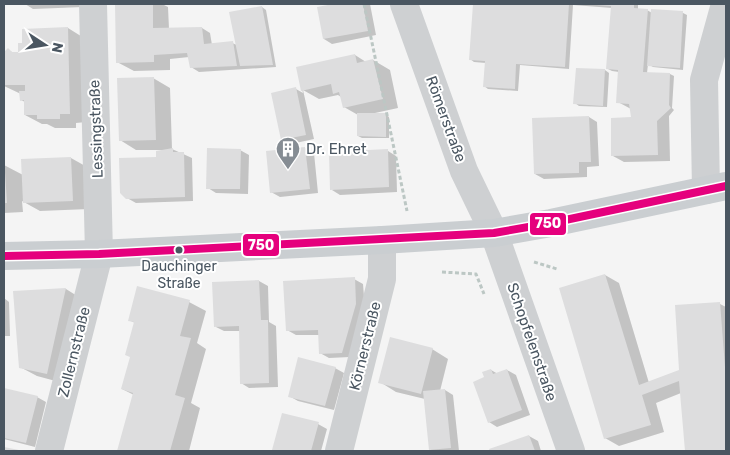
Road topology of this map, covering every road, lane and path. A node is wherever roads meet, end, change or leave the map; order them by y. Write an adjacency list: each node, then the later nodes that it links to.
1 (93, 4): 9 (street, Lessingstraße)
2 (364, 4): 6 (path)
3 (404, 4): 7 (street, Römerstraße)
4 (725, 4): 5 (street)
5 (716, 188): 7 (main road)
6 (408, 217)
7 (494, 233): 8 (main road); 15 (street, Schopfelenstraße)
8 (382, 240): 9 (main road); 14 (street, Körnerstraße)
9 (99, 254): 10 (main road); 13 (street, Zollernstraße)
10 (4, 256)
11 (442, 272): 12 (path)
12 (485, 295)
13 (49, 451)
14 (339, 451)
15 (570, 451)

